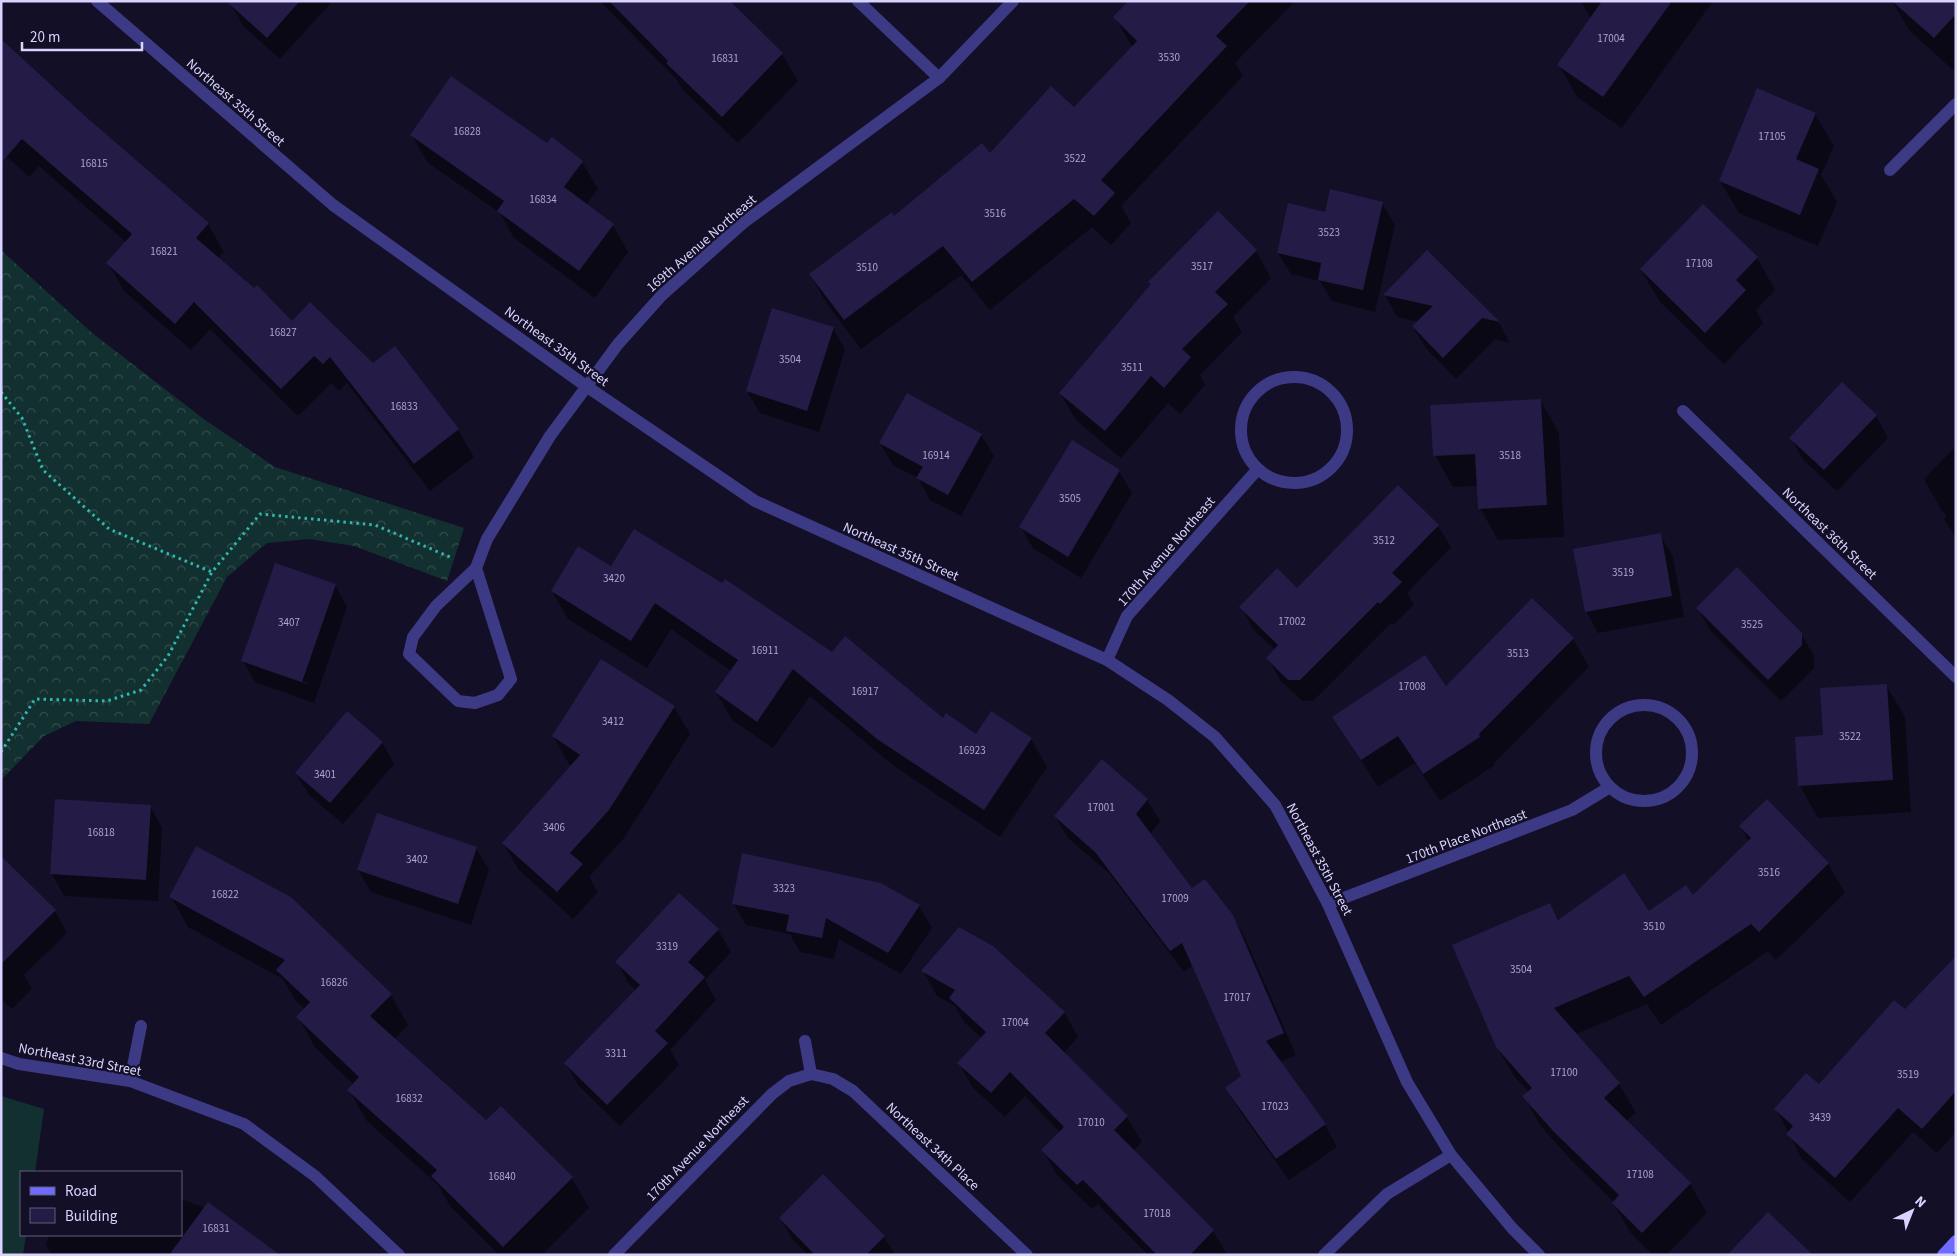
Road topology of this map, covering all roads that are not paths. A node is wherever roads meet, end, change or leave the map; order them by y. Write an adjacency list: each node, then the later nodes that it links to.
1 (97, 1): 7 (street, Northeast 35th Street)
2 (858, 1): 4 (street)
3 (1013, 1): 4 (street, 169th Avenue Northeast)
4 (939, 78): 7 (street, 169th Avenue Northeast)
5 (1956, 104): 6 (street)
6 (1890, 170)
7 (586, 386): 10 (street, 169th Avenue Northeast); 11 (street, Northeast 35th Street)
8 (1683, 411): 12 (street, Northeast 36th Street)
9 (1258, 470): 9 (street); 11 (street, 170th Avenue Northeast)
10 (476, 568): 10 (street, 169th Avenue Northeast)
11 (1108, 660): 14 (street, Northeast 35th Street)
12 (1956, 677)
13 (1610, 787): 13 (street); 14 (street, 170th Place Northeast)
14 (1328, 904): 20 (street, Northeast 35th Street)
15 (141, 1026): 19 (street)
16 (805, 1041): 18 (street)
17 (1, 1058): 19 (street, Northeast 33rd Street)
18 (811, 1074): 23 (street, 170th Avenue Northeast); 24 (street, Northeast 34th Place)
19 (130, 1081): 22 (street, Northeast 33rd Street)
20 (1451, 1155): 25 (street); 26 (street, Northeast 35th Street)
21 (1956, 1241): 27 (street)
22 (400, 1255)
23 (614, 1255)
24 (1027, 1255)
25 (1324, 1255)
26 (1539, 1255)
27 (1943, 1255)

